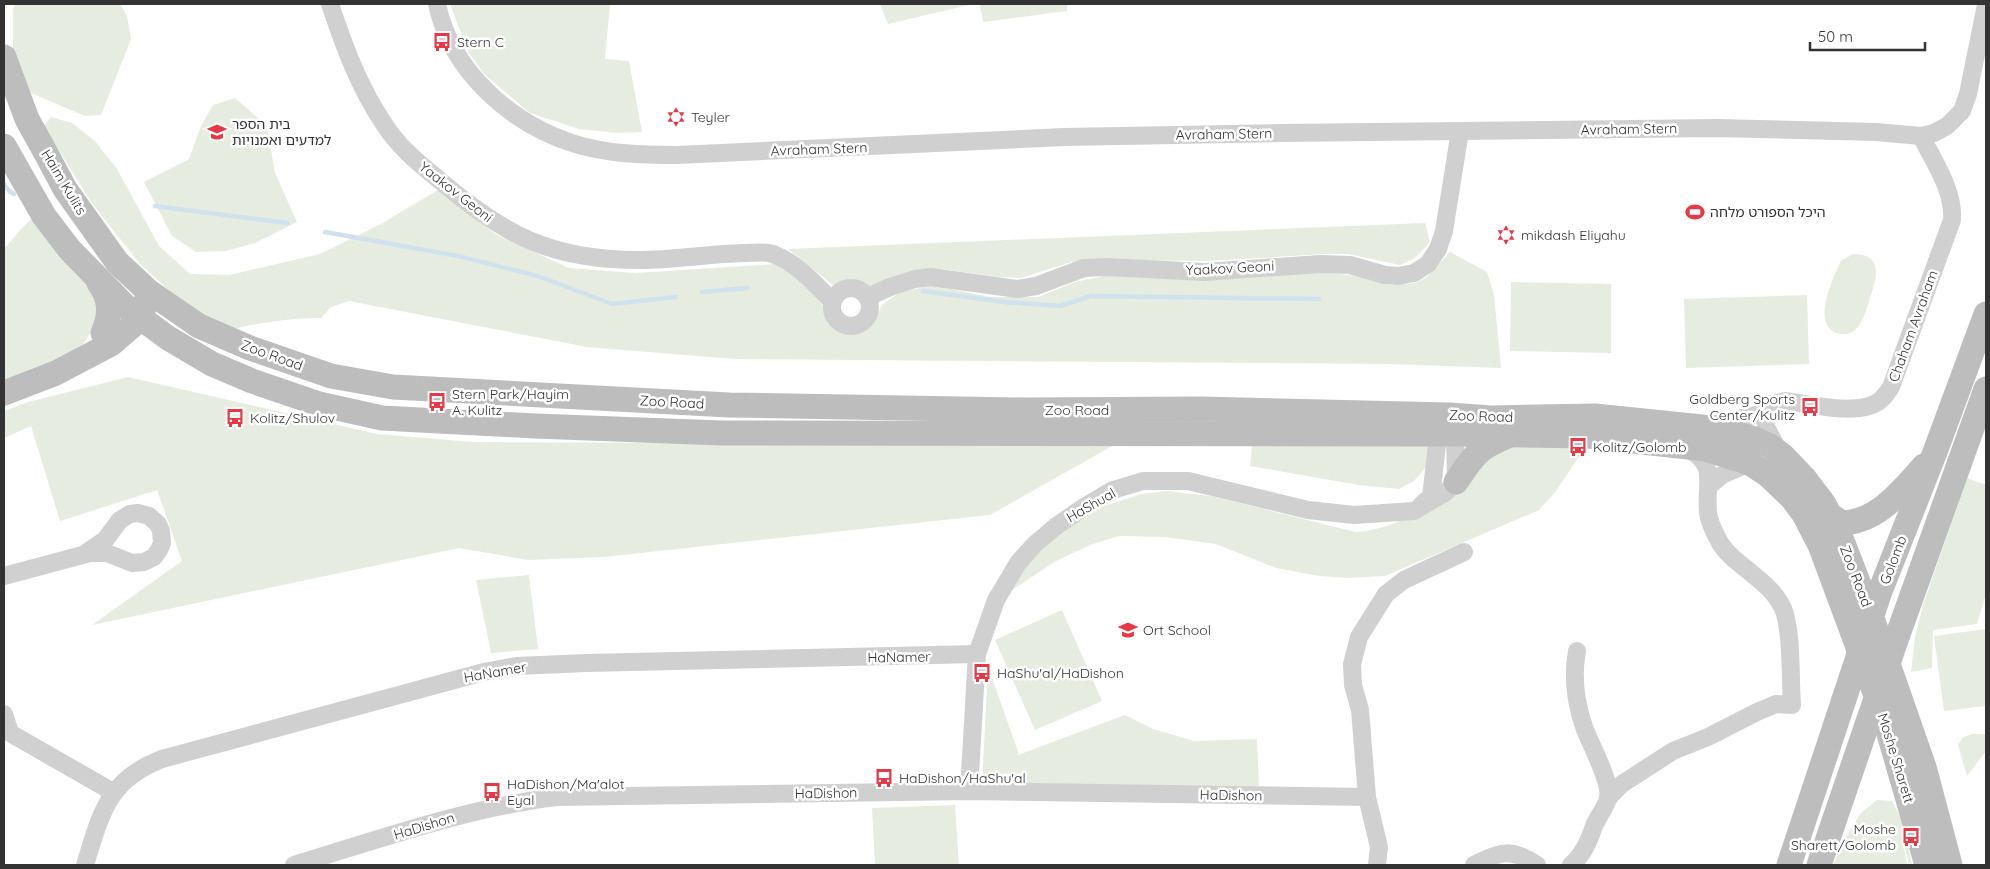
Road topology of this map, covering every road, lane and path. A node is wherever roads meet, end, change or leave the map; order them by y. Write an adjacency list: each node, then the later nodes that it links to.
1 (330, 4): 11 (street, Yaakov Geoni)
2 (437, 4): 5 (street, Avraham Stern)
3 (1986, 5): 6 (street, Avraham Stern)
4 (4, 57): 9 (main road, Haim Kulits)
5 (1460, 131): 6 (street, Avraham Stern); 10 (street, Yaakov Geoni)
6 (1921, 136): 18 (street, Chaham Avraham)
7 (4, 146): 8 (main road)
8 (96, 279): 12 (main road); 14 (main road)
9 (148, 291): 12 (main road); 20 (main road, Zoo Road)
10 (868, 297): 11 (street); 11 (street)
11 (832, 301)
12 (134, 312): 14 (main road); 15 (main road, Zoo Road)
13 (1986, 314): 23 (main road, Golomb)
14 (107, 338): 15 (main road); 17 (main road)
15 (168, 338): 20 (main road, Zoo Road)
16 (1986, 389): 37 (main road)
17 (4, 393)
18 (1765, 411): 19 (street, Chaham Avraham); 24 (street)
19 (1702, 427): 20 (main road, Zoo Road); 24 (main road, Zoo Road)
20 (1449, 428): 21 (main road, Zoo Road); 26 (street); 28 (street)
21 (1509, 435): 22 (main road, Zoo Road); 26 (main road)
22 (1682, 445): 25 (main road, Zoo Road); 27 (street)
23 (1935, 452): 29 (main road); 33 (main road, Golomb)
24 (1782, 455): 29 (main road, Zoo Road)
25 (1750, 463): 27 (street); 35 (main road, Zoo Road)
26 (1456, 482): 28 (street, HaShual)
27 (1710, 485): 45 (street)
28 (1414, 511): 36 (street, HaShual)
29 (1830, 515): 33 (main road, Zoo Road)
30 (1464, 552): 44 (street)
31 (86, 553): 32 (street)
32 (4, 576)
33 (1872, 618): 35 (main road, Golomb); 37 (main road, Zoo Road)
34 (1577, 651): 45 (street)
35 (1860, 653): 38 (main road, Moshe Sharett); 52 (main road, Golomb)
36 (977, 654): 42 (street, HaShual); 43 (street, HaNamer)
37 (1888, 664): 38 (main road); 55 (main road, Moshe Sharett)
38 (1877, 699): 40 (main road); 41 (main road, Moshe Sharett)
39 (4, 714): 43 (street)
40 (1854, 761): 41 (main road); 53 (main road)
41 (1898, 762): 54 (main road, Moshe Sharett)
42 (969, 791): 44 (street, HaDishon); 47 (street, HaDishon)
43 (113, 792): 46 (street, HaNamer)
44 (1367, 797): 48 (street)
45 (1608, 798): 51 (street)
46 (84, 865)
47 (294, 865)
48 (1377, 865)
49 (1474, 865): 50 (street)
50 (1537, 865)
51 (1571, 865)
52 (1789, 865)
53 (1819, 865)
54 (1927, 865)
55 (1950, 865)

